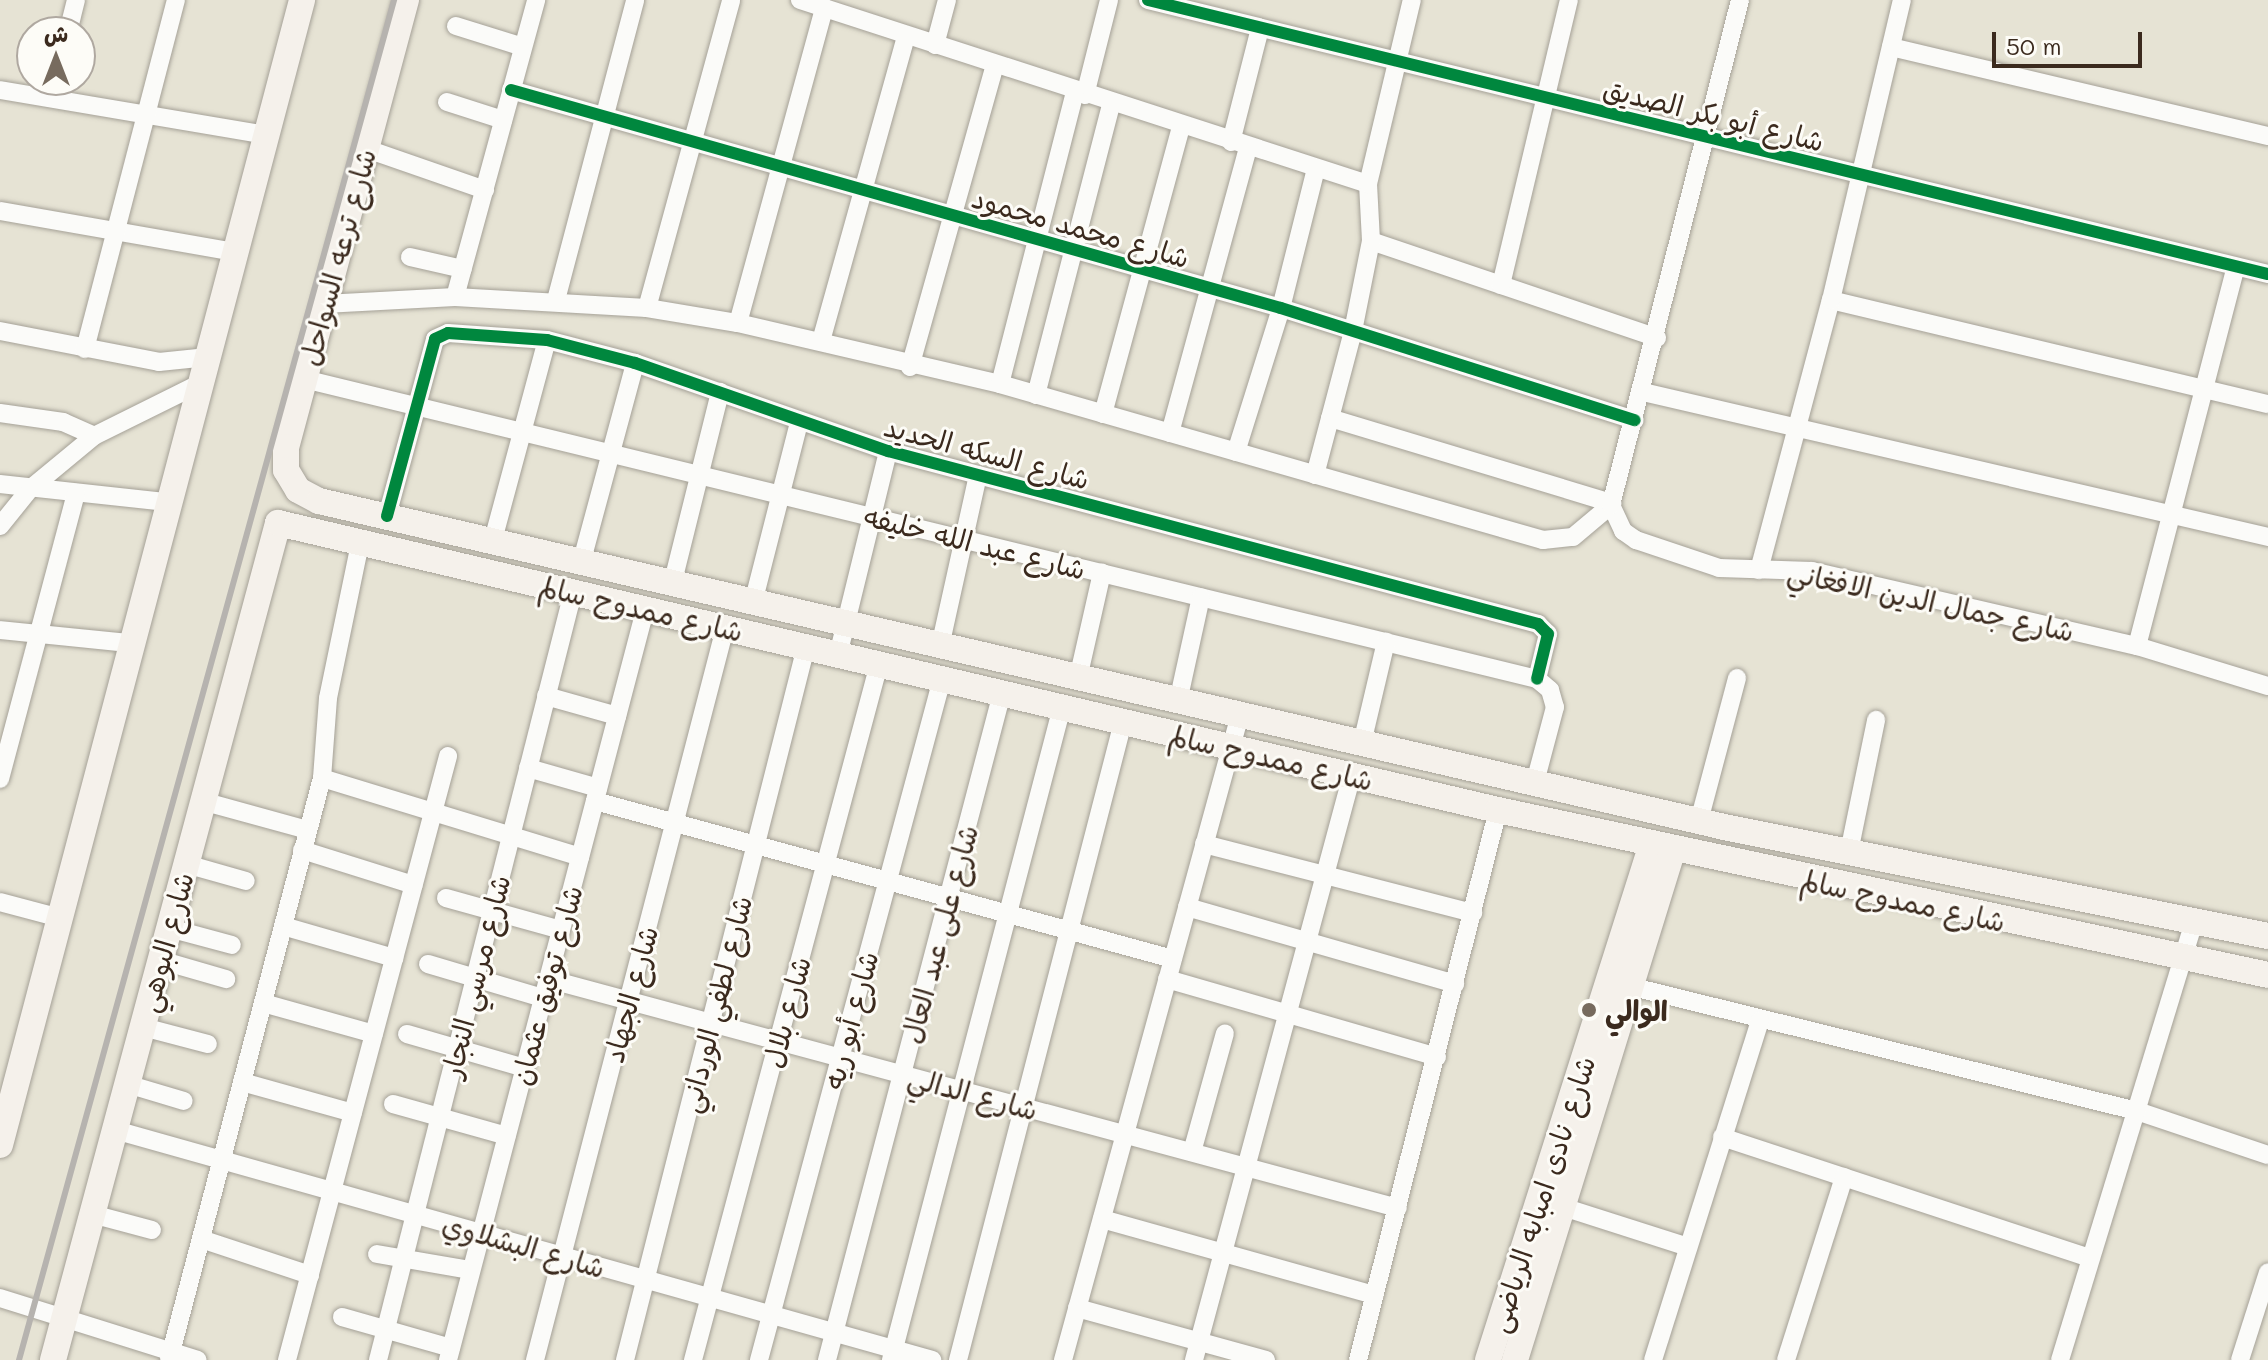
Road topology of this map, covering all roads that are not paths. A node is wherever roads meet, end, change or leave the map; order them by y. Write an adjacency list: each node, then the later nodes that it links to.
1 (176, 0): 30 (street)
2 (302, 0): 34 (main road)
3 (406, 0): 39 (main road, شارع ترعه السواحل)
4 (536, 0): 20 (street)
5 (635, 0): 31 (street)
6 (731, 0): 37 (street)
7 (800, 0): 15 (street)
8 (947, 0): 19 (street)
9 (1109, 0): 25 (street)
10 (1148, 0): 17 (street, شارع أبو بكر الصديق)
11 (1412, 0): 22 (street)
12 (1569, 0): 27 (street)
13 (1740, 0): 36 (street)
14 (1902, 0): 21 (street)
15 (824, 8): 18 (street); 40 (street)
16 (456, 26): 20 (street)
17 (1260, 28): 22 (street, شارع أبو بكر الصديق); 38 (street)
18 (906, 36): 19 (street); 45 (street)
19 (935, 45): 23 (street)
20 (523, 47): 24 (street)
21 (1891, 47): 35 (street); 42 (street)
22 (1396, 61): 27 (street, شارع أبو بكر الصديق); 43 (street)
23 (995, 65): 25 (street); 47 (street)
24 (511, 90): 31 (street, شارع محمد محمود); 32 (street)
25 (1080, 94): 29 (street); 49 (street)
26 (79, 96): 30 (street)
27 (1546, 98): 36 (street, شارع أبو بكر الصديق); 58 (street)
28 (447, 102): 32 (street)
29 (1111, 104): 33 (street); 51 (street)
30 (146, 115): 34 (street); 48 (street)
31 (605, 117): 37 (street, شارع محمد محمود); 61 (street)
32 (503, 120): 44 (street)
33 (1181, 126): 38 (street); 56 (street)
34 (267, 135): 52 (main road)
35 (2268, 136)
36 (1707, 137): 42 (street, شارع أبو بكر الصديق); 69 (street)
37 (690, 141): 40 (street, شارع محمد محمود); 64 (street)
38 (1240, 145): 41 (street); 59 (street)
39 (367, 149): 44 (street); 63 (main road, شارع ترعه السواحل)
40 (781, 167): 45 (street, شارع محمد محمود); 66 (street)
41 (1316, 169): 43 (street); 65 (street)
42 (1861, 175): 54 (street, شارع أبو بكر الصديق); 62 (street)
43 (1368, 184): 50 (street)
44 (485, 190): 55 (street)
45 (863, 190): 47 (street, شارع محمد محمود); 71 (street)
46 (0, 211): 48 (street)
47 (953, 215): 49 (street, شارع محمد محمود); 75 (street)
48 (116, 231): 52 (street); 72 (street)
49 (1037, 239): 51 (street, شارع محمد محمود); 78 (street)
50 (1371, 241): 58 (street); 68 (street)
51 (1074, 250): 56 (street, شارع محمد محمود); 82 (street)
52 (236, 252): 73 (main road)
53 (410, 257): 55 (street)
54 (2236, 267): 57 (street, شارع أبو بكر الصديق); 79 (street)
55 (463, 269): 60 (street)
56 (1143, 269): 59 (street, شارع محمد محمود); 86 (street)
57 (2268, 274)
58 (1501, 285): 69 (street)
59 (1210, 288): 65 (street, شارع محمد محمود); 92 (street)
60 (455, 297): 61 (street); 63 (street)
61 (556, 300): 64 (street)
62 (1831, 300): 79 (street); 90 (street)
63 (324, 304): 76 (main road, شارع ترعه السواحل)
64 (647, 308): 66 (street)
65 (1281, 308): 68 (street, شارع محمد محمود); 95 (street)
66 (738, 323): 71 (street)
67 (0, 331): 72 (street)
68 (1353, 331): 87 (street); 88 (street, شارع محمد محمود)
69 (1657, 338): 81 (street)
70 (547, 340): 74 (street, شارع السكه الحديد); 84 (street, شارع السكه الحديد); 91 (street)
71 (821, 341): 75 (street)
72 (85, 349): 73 (street)
73 (208, 357): 77 (main road)
74 (635, 363): 80 (street, شارع السكه الحديد); 96 (street)
75 (910, 367): 78 (street)
76 (304, 379): 84 (street, شارع عبد الله خليفه); 104 (main road, شارع ترعه السواحل)
77 (201, 383): 93 (street); 105 (main road)
78 (1000, 384): 82 (street)
79 (2204, 389): 83 (street); 107 (street)
80 (720, 392): 89 (street, شارع السكه الحديد); 97 (street)
81 (1643, 392): 88 (street); 90 (street)
82 (1036, 395): 86 (street)
83 (2268, 404)
84 (417, 406): 91 (street, شارع عبد الله خليفه); 108 (street, شارع السكه الحديد)
85 (0, 413): 93 (street)
86 (1103, 414): 92 (street)
87 (1330, 418): 99 (street); 106 (street)
88 (1635, 420): 106 (street)
89 (799, 422): 94 (street, شارع السكه الحديد); 103 (street)
90 (1797, 428): 107 (street); 117 (street)
91 (523, 432): 96 (street, شارع عبد الله خليفه); 113 (street)
92 (1170, 433): 95 (street)
93 (94, 436): 101 (street)
94 (888, 451): 98 (street, شارع السكه الحديد); 109 (street)
95 (1236, 452): 99 (street)
96 (609, 453): 97 (street, شارع عبد الله خليفه); 116 (street)
97 (699, 475): 103 (street, شارع عبد الله خليفه); 119 (street)
98 (978, 475): 114 (street); 138 (street, شارع السكه الحديد)
99 (1315, 475): 106 (street)
100 (0, 484): 101 (street)
101 (30, 489): 102 (street); 111 (street)
102 (76, 493): 105 (street); 127 (street)
103 (781, 495): 109 (street, شارع عبد الله خليفه); 122 (street)
104 (319, 501): 108 (main road, شارع ممدوح سالم)
105 (167, 502): 130 (main road)
106 (1611, 504): 117 (street, شارع جمال الدين الافغاني)
107 (2171, 515): 112 (street); 131 (street)
108 (387, 516): 113 (main road, شارع ممدوح سالم)
109 (873, 517): 114 (street, شارع عبد الله خليفه); 124 (street)
110 (278, 523): 115 (main road, شارع ممدوح سالم); 157 (main road, شارع البوهي)
111 (0, 526)
112 (2268, 537)
113 (493, 540): 116 (main road, شارع ممدوح سالم)
114 (965, 540): 118 (street, شارع عبد الله خليفه); 128 (street)
115 (360, 543): 120 (main road, شارع ممدوح سالم); 153 (street)
116 (582, 560): 119 (main road, شارع ممدوح سالم)
117 (1759, 570): 131 (street, شارع جمال الدين الافغاني)
118 (1102, 573): 121 (street, شارع عبد الله خليفه); 135 (street)
119 (673, 581): 122 (main road, شارع ممدوح سالم)
120 (573, 592): 123 (main road, شارع ممدوح سالم); 141 (street, شارع مرسي النجار)
121 (1201, 597): 129 (street, شارع عبد الله خليفه); 142 (street)
122 (754, 599): 124 (main road, شارع ممدوح سالم)
123 (645, 610): 125 (main road, شارع ممدوح سالم); 145 (street, شارع توفيق عثمان)
124 (847, 620): 128 (main road, شارع ممدوح سالم); 133 (street)
125 (725, 628): 132 (main road, شارع ممدوح سالم); 161 (street, شارع الجهاد)
126 (0, 630): 127 (street)
127 (38, 634): 130 (street); 154 (street)
128 (941, 642): 135 (main road, شارع ممدوح سالم)
129 (1386, 642): 138 (street, شارع عبد الله خليفه); 148 (street)
130 (129, 643): 185 (main road)
131 (2137, 646): 139 (street, شارع جمال الدين الافغاني)
132 (806, 647): 133 (main road, شارع ممدوح سالم); 165 (street, شارع لطفي الورداني)
133 (838, 655): 134 (main road, شارع ممدوح سالم)
134 (879, 664): 137 (main road, شارع ممدوح سالم); 172 (street, شارع بلال)
135 (1079, 674): 142 (main road, شارع ممدوح سالم)
136 (1737, 678): 160 (street)
137 (942, 679): 140 (main road, شارع ممدوح سالم); 175 (street, شارع أبو ريه)
138 (1537, 679): 155 (street)
139 (2268, 686)
140 (1002, 693): 143 (main road, شارع ممدوح سالم); 179 (street, شارع على عبد العال)
141 (546, 696): 145 (street); 151 (street, شارع مرسي النجار)
142 (1179, 697): 144 (main road, شارع ممدوح سالم)
143 (1062, 707): 147 (main road, شارع ممدوح سالم); 184 (street)
144 (1241, 711): 148 (main road, شارع ممدوح سالم); 149 (street)
145 (617, 716): 156 (street, شارع توفيق عثمان)
146 (1876, 720): 168 (street)
147 (1123, 722): 149 (main road, شارع ممدوح سالم); 190 (street)
148 (1363, 739): 155 (main road, شارع ممدوح سالم)
149 (1231, 747): 152 (main road, شارع ممدوح سالم); 164 (street)
150 (448, 756): 159 (street)
151 (528, 768): 156 (street); 163 (street, شارع مرسي النجار)
152 (1352, 775): 158 (main road, شارع ممدوح سالم); 173 (street)
153 (322, 778): 159 (street); 162 (street)
154 (0, 779)
155 (1535, 782): 160 (main road, شارع ممدوح سالم)
156 (596, 795): 161 (street); 169 (street, شارع توفيق عثمان)
157 (202, 801): 162 (street); 171 (main road, شارع البوهي)
158 (1498, 810): 166 (main road, شارع ممدوح سالم); 183 (street)
159 (433, 811): 163 (street); 176 (street)
160 (1699, 821): 168 (main road, شارع ممدوح سالم)
161 (674, 823): 165 (street); 207 (street, شارع الجهاد)
162 (307, 830): 167 (street)
163 (511, 836): 169 (street); 182 (street, شارع مرسي النجار)
164 (1204, 844): 173 (street); 181 (street)
165 (756, 845): 172 (street); 211 (street, شارع لطفي الورداني)
166 (1662, 847): 177 (main road, شارع ممدوح سالم); 205 (main road, شارع نادى امبابه الرياضى)
167 (302, 850): 176 (street); 187 (street)
168 (1849, 852): 170 (main road, شارع ممدوح سالم)
169 (580, 857): 189 (street, شارع توفيق عثمان)
170 (1887, 860): 177 (main road); 186 (main road, شارع ممدوح سالم)
171 (186, 864): 174 (street); 188 (main road, شارع البوهي)
172 (825, 864): 175 (street); 216 (street, شارع بلال)
173 (1325, 875): 183 (street); 192 (street)
174 (246, 881)
175 (887, 881): 179 (street); 220 (street, شارع أبو ريه)
176 (414, 885): 194 (street)
177 (1879, 895): 195 (main road, شارع ممدوح سالم)
178 (446, 898): 182 (street)
179 (948, 898): 184 (street); 222 (street, شارع على عبد العال)
180 (0, 902): 185 (street)
181 (1187, 907): 192 (street); 196 (street)
182 (492, 910): 189 (street); 200 (street, شارع مرسي النجار)
183 (1473, 913): 204 (street)
184 (1008, 914): 190 (street); 225 (street)
185 (60, 918): 236 (main road)
186 (2194, 922): 191 (main road, شارع ممدوح سالم); 195 (street)
187 (283, 926): 194 (street); 208 (street)
188 (169, 928): 193 (street); 197 (main road, شارع البوهي)
189 (561, 930): 202 (street, شارع توفيق عثمان)
190 (1069, 931): 196 (street); 228 (street)
191 (2268, 936)
192 (1307, 942): 204 (street); 209 (street)
193 (232, 945)
194 (394, 958): 214 (street)
195 (2184, 958): 199 (main road, شارع ممدوح سالم); 229 (street)
196 (1173, 959): 203 (street)
197 (160, 960): 201 (street); 212 (main road, شارع البوهي)
198 (428, 964): 200 (street)
199 (2268, 975)
200 (475, 978): 206 (street); 218 (street, شارع مرسي النجار)
201 (226, 979)
202 (548, 979): 206 (street, شارع توفيق عثمان); 207 (street, شارع الدالي)
203 (1167, 979): 209 (street); 233 (street)
204 (1455, 984): 219 (street)
205 (1619, 984): 210 (street); 243 (main road, شارع نادى امبابه الرياضى); 288 (main road, شارع نادى امبابه الرياضى)
206 (543, 998): 221 (street, شارع توفيق عثمان)
207 (628, 1001): 211 (street, شارع الدالي); 254 (street, شارع الجهاد)
208 (263, 1003): 214 (street); 223 (street)
209 (1287, 1014): 219 (street); 240 (street)
210 (1760, 1020): 229 (street); 235 (street)
211 (710, 1023): 216 (street, شارع الدالي); 260 (street, شارع لطفي الورداني)
212 (143, 1027): 217 (street); 224 (main road, شارع البوهي)
213 (1225, 1033): 238 (street)
214 (374, 1034): 230 (street)
215 (407, 1034): 218 (street)
216 (778, 1041): 220 (street, شارع الدالي); 262 (street, شارع بلال)
217 (208, 1044)
218 (457, 1049): 221 (street); 231 (street, شارع مرسي النجار)
219 (1437, 1057): 244 (street)
220 (840, 1058): 222 (street, شارع الدالي); 265 (street, شارع أبو ريه)
221 (525, 1068): 234 (street, شارع توفيق عثمان)
222 (902, 1074): 225 (street, شارع الدالي); 269 (street, شارع على عبد العال)
223 (242, 1082): 230 (street); 239 (street)
224 (127, 1084): 226 (street); 232 (main road, شارع البوهي)
225 (962, 1090): 228 (street, شارع الدالي); 272 (street)
226 (184, 1101)
227 (393, 1104): 231 (street)
228 (1024, 1107): 233 (street, شارع الدالي); 284 (street)
229 (2137, 1111): 237 (street); 256 (street)
230 (353, 1113): 242 (street)
231 (440, 1117): 234 (street); 246 (street, شارع مرسي النجار)
232 (115, 1130): 239 (street, شارع البشلاوي); 245 (main road, شارع البوهي)
233 (1125, 1134): 238 (street, شارع الدالي); 247 (street)
234 (507, 1136): 249 (street, شارع توفيق عثمان)
235 (1722, 1137): 241 (street); 251 (street)
236 (0, 1145)
237 (2266, 1150)
238 (1192, 1152): 240 (street, شارع الدالي)
239 (222, 1160): 242 (street, شارع البشلاوي); 250 (street)
240 (1246, 1167): 244 (street, شارع الدالي); 252 (street)
241 (1844, 1177): 256 (street); 291 (street)
242 (332, 1191): 246 (street, شارع البشلاوي); 259 (street)
243 (1563, 1207): 251 (street); 289 (main road, شارع نادى امبابه الرياضى)
244 (1398, 1208): 261 (street)
245 (92, 1214): 248 (street); 266 (main road, شارع البوهي)
246 (415, 1214): 249 (street, شارع البشلاوي); 255 (street, شارع مرسي النجار)
247 (1102, 1219): 252 (street); 264 (street)
248 (152, 1230)
249 (481, 1233): 254 (street, شارع البشلاوي); 257 (street, شارع توفيق عثمان)
250 (201, 1239): 259 (street); 273 (street)
251 (1688, 1247): 290 (street)
252 (1223, 1253): 261 (street); 270 (street)
253 (377, 1254): 255 (street)
254 (562, 1256): 260 (street, شارع البشلاوي); 278 (street, شارع الجهاد)
255 (404, 1258): 257 (street); 268 (street, شارع مرسي النجار)
256 (2090, 1258): 292 (street)
257 (471, 1270): 271 (street, شارع توفيق عثمان)
258 (2268, 1272): 293 (street)
259 (310, 1275): 276 (street)
260 (645, 1279): 262 (street, شارع البشلاوي); 279 (street, شارع لطفي الورداني)
261 (1375, 1295): 287 (street)
262 (710, 1297): 265 (street, شارع البشلاوي); 280 (street, شارع بلال)
263 (0, 1298): 266 (street)
264 (1077, 1308): 270 (street); 285 (street)
265 (771, 1314): 269 (street, شارع البشلاوي); 281 (street, شارع أبو ريه)
266 (64, 1317): 273 (street); 274 (main road, شارع البوهي)
267 (342, 1317): 268 (street)
268 (385, 1329): 271 (street); 277 (street, شارع مرسي النجار)
269 (834, 1332): 272 (street, شارع البشلاوي); 282 (street, شارع على عبد العال)
270 (1196, 1351): 286 (street)
271 (449, 1354)
272 (893, 1355): 283 (street, شارع البشلاوي)
273 (170, 1356): 275 (street)
274 (53, 1360)
275 (198, 1360)
276 (287, 1360)
277 (378, 1360)
278 (535, 1360)
279 (625, 1360)
280 (693, 1360)
281 (759, 1360)
282 (827, 1360)
283 (932, 1360)
284 (958, 1360)
285 (1063, 1360)
286 (1266, 1360)
287 (1358, 1360)
288 (1488, 1360)
289 (1515, 1360)
290 (1653, 1360)
291 (1786, 1360)
292 (2060, 1360)
293 (2240, 1360)

